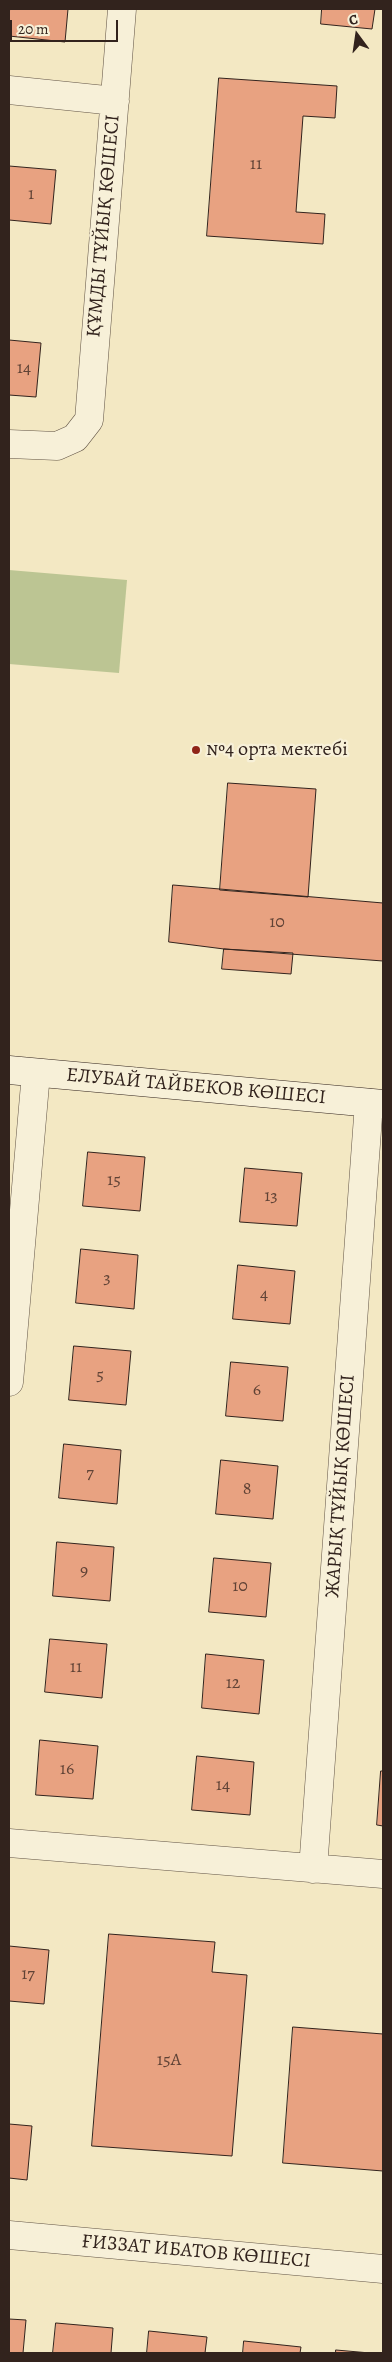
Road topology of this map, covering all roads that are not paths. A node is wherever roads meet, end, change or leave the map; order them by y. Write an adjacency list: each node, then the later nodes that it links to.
1 (122, 9): 3 (street, ҚҰМДЫ ТҰЙЫҚ КӨШЕСІ)
2 (9, 90): 3 (street)
3 (115, 101): 4 (street, ҚҰМДЫ ТҰЙЫҚ КӨШЕСІ)
4 (9, 444)
5 (9, 1070): 6 (street, ЕЛУБАЙ ТАЙБЕКОВ КӨШЕСІ)
6 (36, 1073): 7 (street, ЕЛУБАЙ ТАЙБЕКОВ КӨШЕСІ); 8 (street)
7 (376, 1104): 10 (street, ЖАРЫҚ ТҰЙЫҚ КӨШЕСІ)
8 (9, 1382)
9 (9, 1843): 10 (street)
10 (313, 1868): 11 (street)
11 (383, 1874)
12 (9, 2236): 13 (street, ҒИЗЗАТ ИБАТОВ КӨШЕСІ)
13 (383, 2269)

